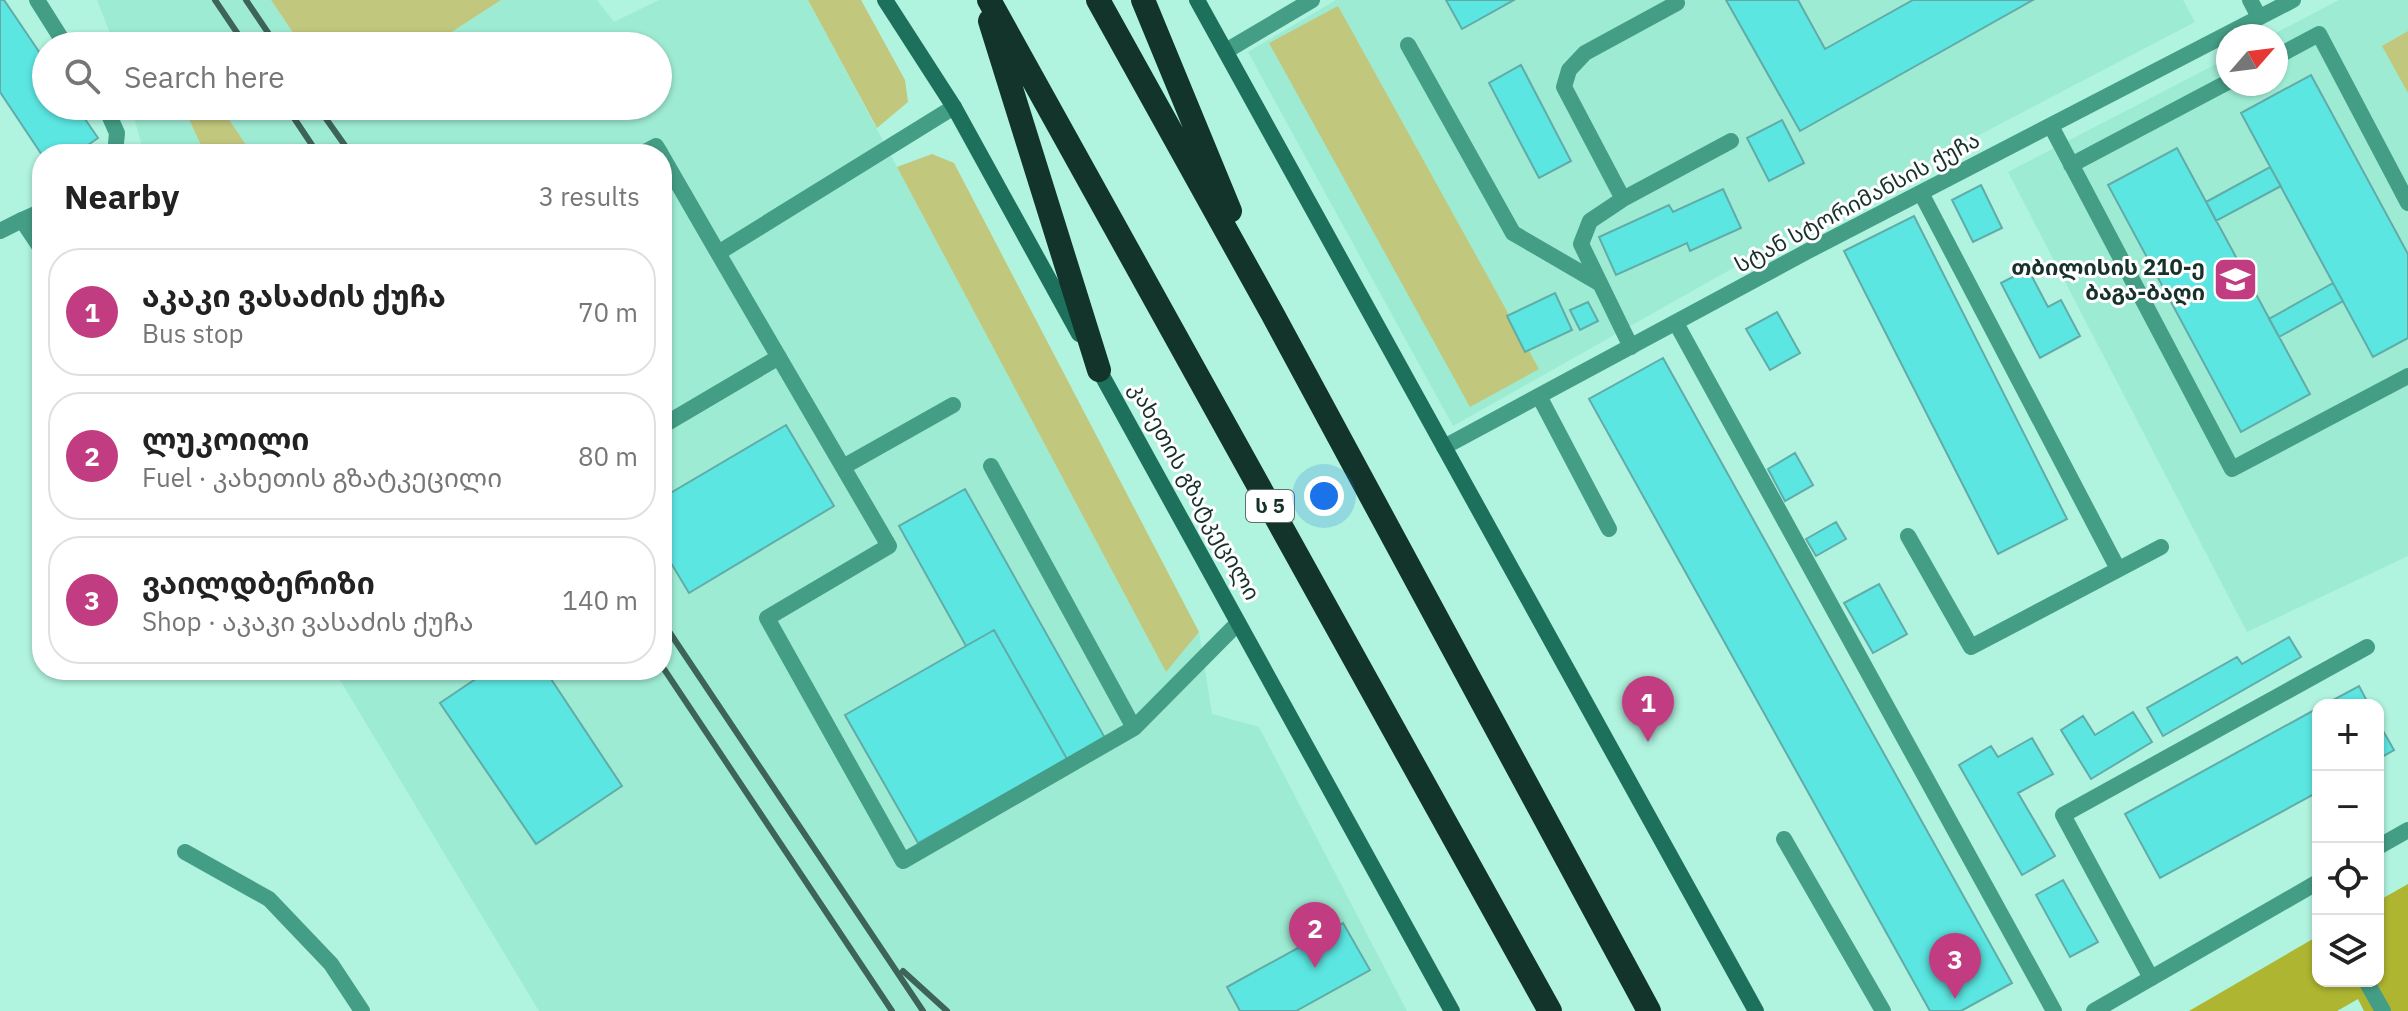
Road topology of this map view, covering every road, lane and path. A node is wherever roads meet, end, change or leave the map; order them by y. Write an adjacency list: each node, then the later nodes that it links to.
1 (37, 0): 13 (street)
2 (885, 0): 18 (street, კახეთის გზატკეცილი)
3 (983, 0): 38 (highway)
4 (989, 0): 62 (highway, ს 5)
5 (1098, 0): 34 (highway)
6 (1143, 0): 34 (highway)
7 (1312, 0): 15 (street)
8 (2250, 0): 12 (street)
9 (2293, 0): 12 (street, სტან სტორიმანსის ქუჩა)
10 (1201, 3): 15 (street)
11 (1677, 3): 26 (street)
12 (2259, 17): 20 (street, სტან სტორიმანსის ქუჩა)
13 (57, 32)
14 (1408, 45): 33 (street)
15 (1226, 51): 43 (street)
16 (2288, 51): 27 (street)
17 (2216, 88): 23 (street)
18 (954, 107): 32 (street); 38 (street, კახეთის გზატკეცილი)
19 (111, 120): 22 (street)
20 (2051, 126): 23 (street); 25 (street, სტან სტორიმანსის ქუჩა)
21 (1731, 141): 26 (street)
22 (116, 144)
23 (2071, 165): 39 (street)
24 (672, 174): 32 (street)
25 (1921, 193): 35 (street, სტან სტორიმანსის ქუჩა); 49 (street)
26 (1623, 199): 33 (street)
27 (2408, 203)
28 (32, 216): 29 (street)
29 (22, 220): 30 (street); 31 (street)
30 (0, 231)
31 (32, 235)
32 (718, 253): 37 (street)
33 (1600, 284): 36 (street)
34 (1272, 313): 63 (highway)
35 (1676, 323): 36 (street, სტან სტორიმანსის ქუჩა); 66 (street)
36 (1631, 347): 40 (street, სტან სტორიმანსის ქუჩა)
37 (779, 357): 42 (street); 45 (street)
38 (1099, 370): 50 (street, კახეთის გზატკეცილი)
39 (2408, 376)
40 (1539, 396): 43 (street, სტან სტორიმანსის ქუჩა); 46 (street)
41 (953, 405): 45 (street)
42 (672, 420)
43 (1444, 447): 64 (street)
44 (991, 466): 52 (street)
45 (843, 467): 52 (street)
46 (1609, 529)
47 (1908, 536): 49 (street)
48 (2161, 547): 49 (street)
49 (2118, 569)
50 (1238, 623): 52 (street); 61 (street, კახეთის გზატკეცილი)
51 (2367, 647): 58 (street)
52 (1134, 728)
53 (2408, 830): 55 (street)
54 (1784, 839): 65 (street)
55 (2384, 844)
56 (185, 852): 60 (street)
57 (2312, 889): 58 (street)
58 (2151, 978): 67 (street)
59 (2369, 987): 68 (street)
60 (362, 1011)
61 (1452, 1011)
62 (1550, 1011)
63 (1649, 1011)
64 (1756, 1011)
65 (1883, 1011)
66 (2054, 1011)
67 (2094, 1011)
68 (2383, 1011)

